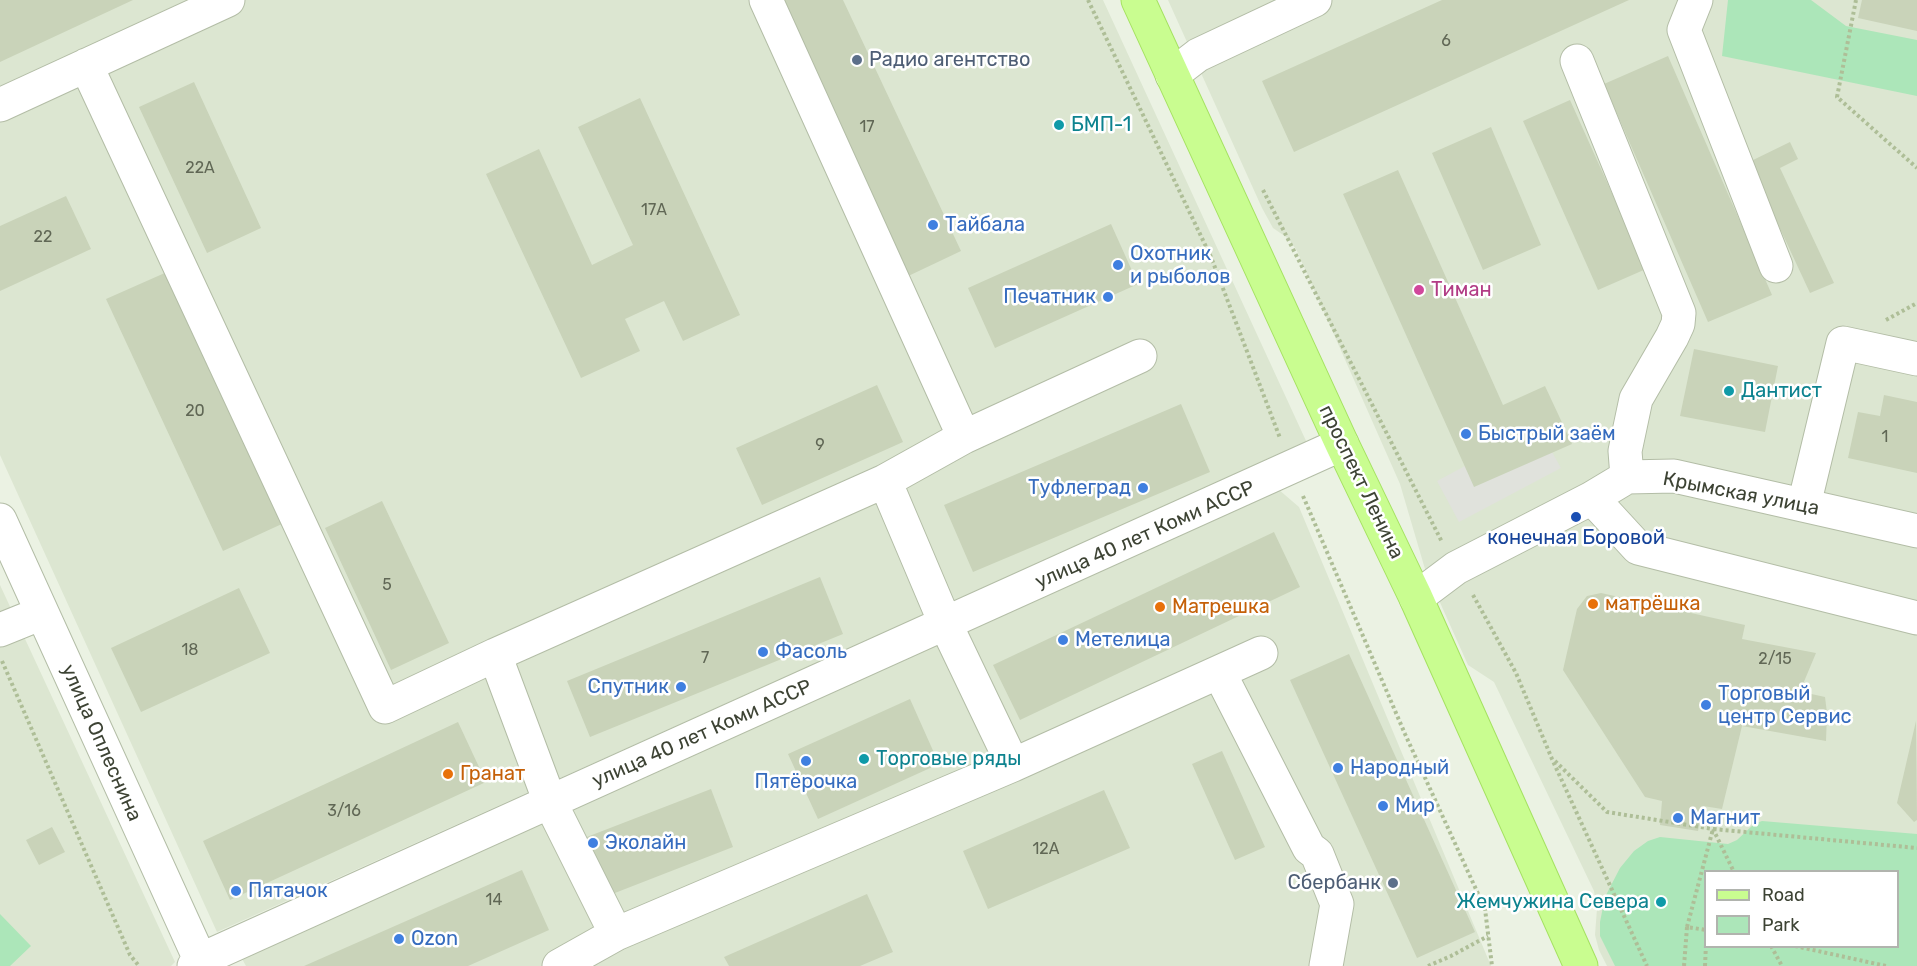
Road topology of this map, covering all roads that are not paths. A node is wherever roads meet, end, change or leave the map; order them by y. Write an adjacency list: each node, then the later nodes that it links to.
1 (228, 0): 7 (street)
2 (766, 0): 13 (street)
3 (1138, 0): 8 (main road, проспект Ленина)
4 (1315, 0): 8 (street)
5 (1696, 0): 10 (street)
6 (1577, 61): 15 (street)
7 (86, 65): 9 (street); 27 (street)
8 (1172, 75): 14 (main road, проспект Ленина)
9 (0, 105)
10 (1776, 266)
11 (1140, 356): 13 (street)
12 (1917, 359): 18 (street)
13 (964, 437): 16 (street)
14 (1342, 444): 21 (main road, проспект Ленина); 24 (street, улица 40 лет Коми АССР)
15 (1628, 477): 17 (street, Крымская улица); 18 (street, Крымская улица)
16 (885, 481): 24 (street); 27 (street)
17 (1592, 498): 21 (street, Крымская улица); 23 (street)
18 (1804, 505): 20 (street, Крымская улица)
19 (0, 520): 22 (street, улица Оплеснина)
20 (1917, 531)
21 (1416, 598): 35 (main road, проспект Ленина)
22 (42, 613): 25 (street); 32 (street, улица Оплеснина)
23 (1917, 618)
24 (946, 625): 29 (street); 30 (street, улица 40 лет Коми АССР)
25 (0, 630)
26 (1261, 653): 28 (street)
27 (495, 655): 30 (street)
28 (1219, 672): 29 (street); 34 (street)
29 (1013, 765): 31 (street)
30 (550, 802): 31 (street); 32 (street, улица 40 лет Коми АССР)
31 (616, 934): 33 (street)
32 (199, 964)
33 (559, 966)
34 (1326, 966)
35 (1581, 966)

